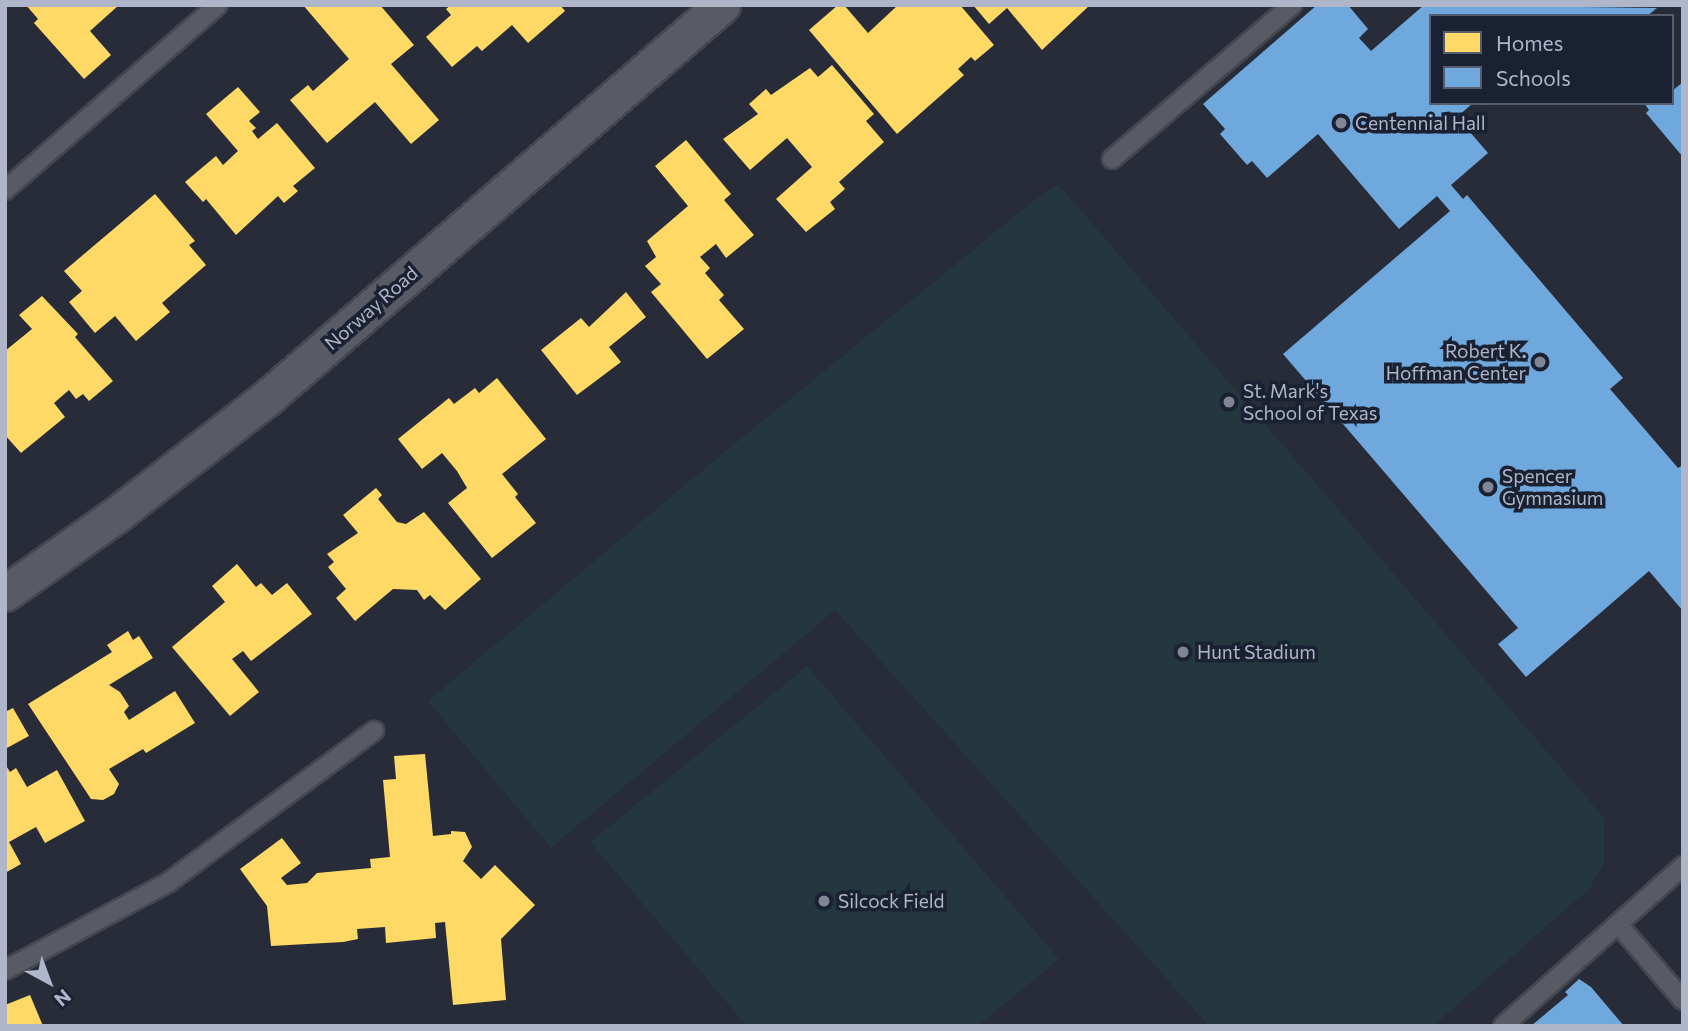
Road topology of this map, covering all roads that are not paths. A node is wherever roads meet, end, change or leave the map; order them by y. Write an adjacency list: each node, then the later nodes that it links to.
1 (218, 5): 5 (lane)
2 (722, 5): 6 (street, Norway Road)
3 (1292, 5): 4 (lane)
4 (1112, 159)
5 (5, 190)
6 (5, 593)
7 (374, 731): 10 (lane)
8 (1683, 866): 9 (lane)
9 (1618, 924): 11 (lane); 12 (lane)
10 (5, 970)
11 (1683, 1000)
12 (1503, 1026)

